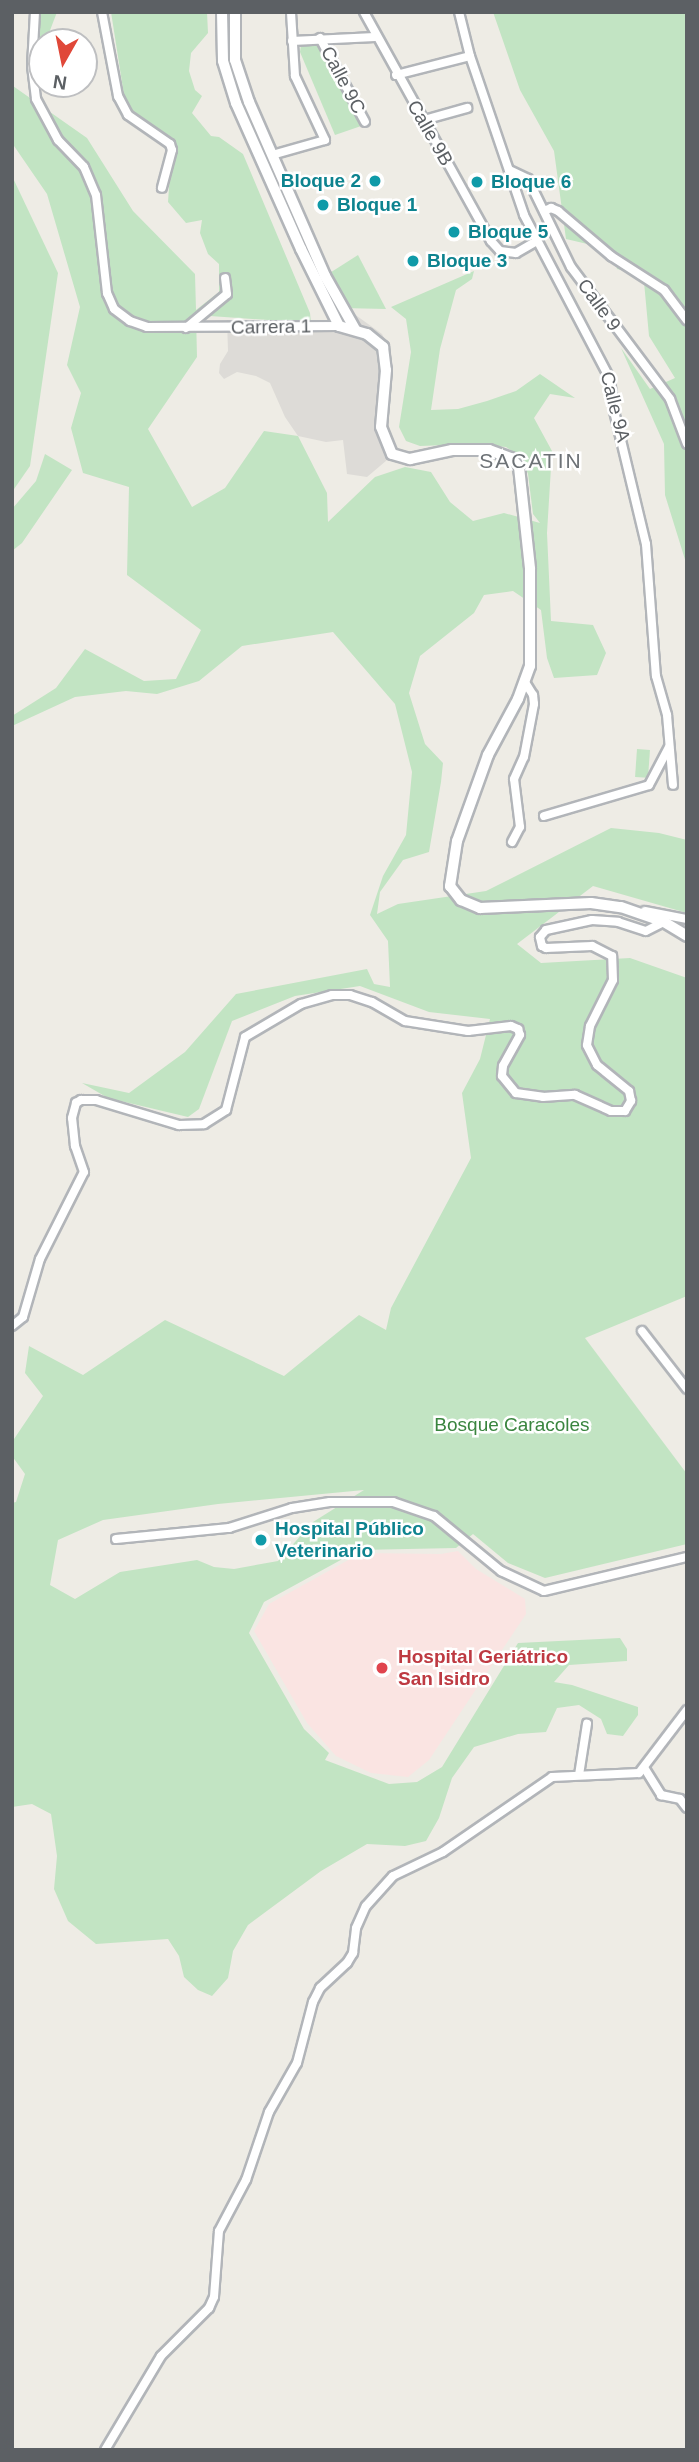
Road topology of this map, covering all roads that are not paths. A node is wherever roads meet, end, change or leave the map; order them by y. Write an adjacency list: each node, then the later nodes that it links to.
1 (35, 12): 24 (street, Carrera 1)
2 (102, 12): 18 (street)
3 (222, 12): 23 (main road)
4 (234, 12): 16 (main road)
5 (291, 12): 10 (street)
6 (364, 12): 8 (street, Calle 9B)
7 (459, 12): 11 (street, Calle 9A)
8 (375, 37): 9 (street); 12 (street, Calle 9B)
9 (320, 38): 10 (street); 15 (street, Calle 9C)
10 (292, 41): 16 (street)
11 (471, 56): 12 (street); 17 (street, Calle 9A)
12 (396, 75): 14 (street, Calle 9B)
13 (467, 108): 14 (street)
14 (424, 120): 20 (street, Calle 9B)
15 (365, 122)
16 (272, 155): 25 (main road)
17 (509, 170): 19 (street, Calle 9); 20 (street, Calle 9A)
18 (162, 188)
19 (544, 211): 22 (street); 26 (street, Calle 9)
20 (537, 241): 28 (street, Calle 9A)
21 (225, 278): 24 (street)
22 (687, 320)
23 (339, 326): 24 (street, Carrera 1); 25 (main road, Carrera 1)
24 (186, 328)
25 (355, 329): 27 (main road)
26 (687, 444)
27 (525, 681): 31 (street); 32 (main road)
28 (670, 745): 29 (street, Calle 9A); 30 (street)
29 (673, 785)
30 (544, 816)
31 (512, 842)
32 (621, 906): 33 (street); 34 (main road)
33 (687, 919)
34 (664, 922): 35 (main road); 36 (street)
35 (687, 936)
36 (12, 1326)
37 (642, 1331): 38 (street)
38 (687, 1388)
39 (116, 1539): 40 (street)
40 (687, 1557)
41 (687, 1710): 43 (street)
42 (587, 1724): 44 (street)
43 (645, 1769): 44 (street); 45 (street)
44 (579, 1775): 46 (street)
45 (687, 1808)
46 (105, 2450)

